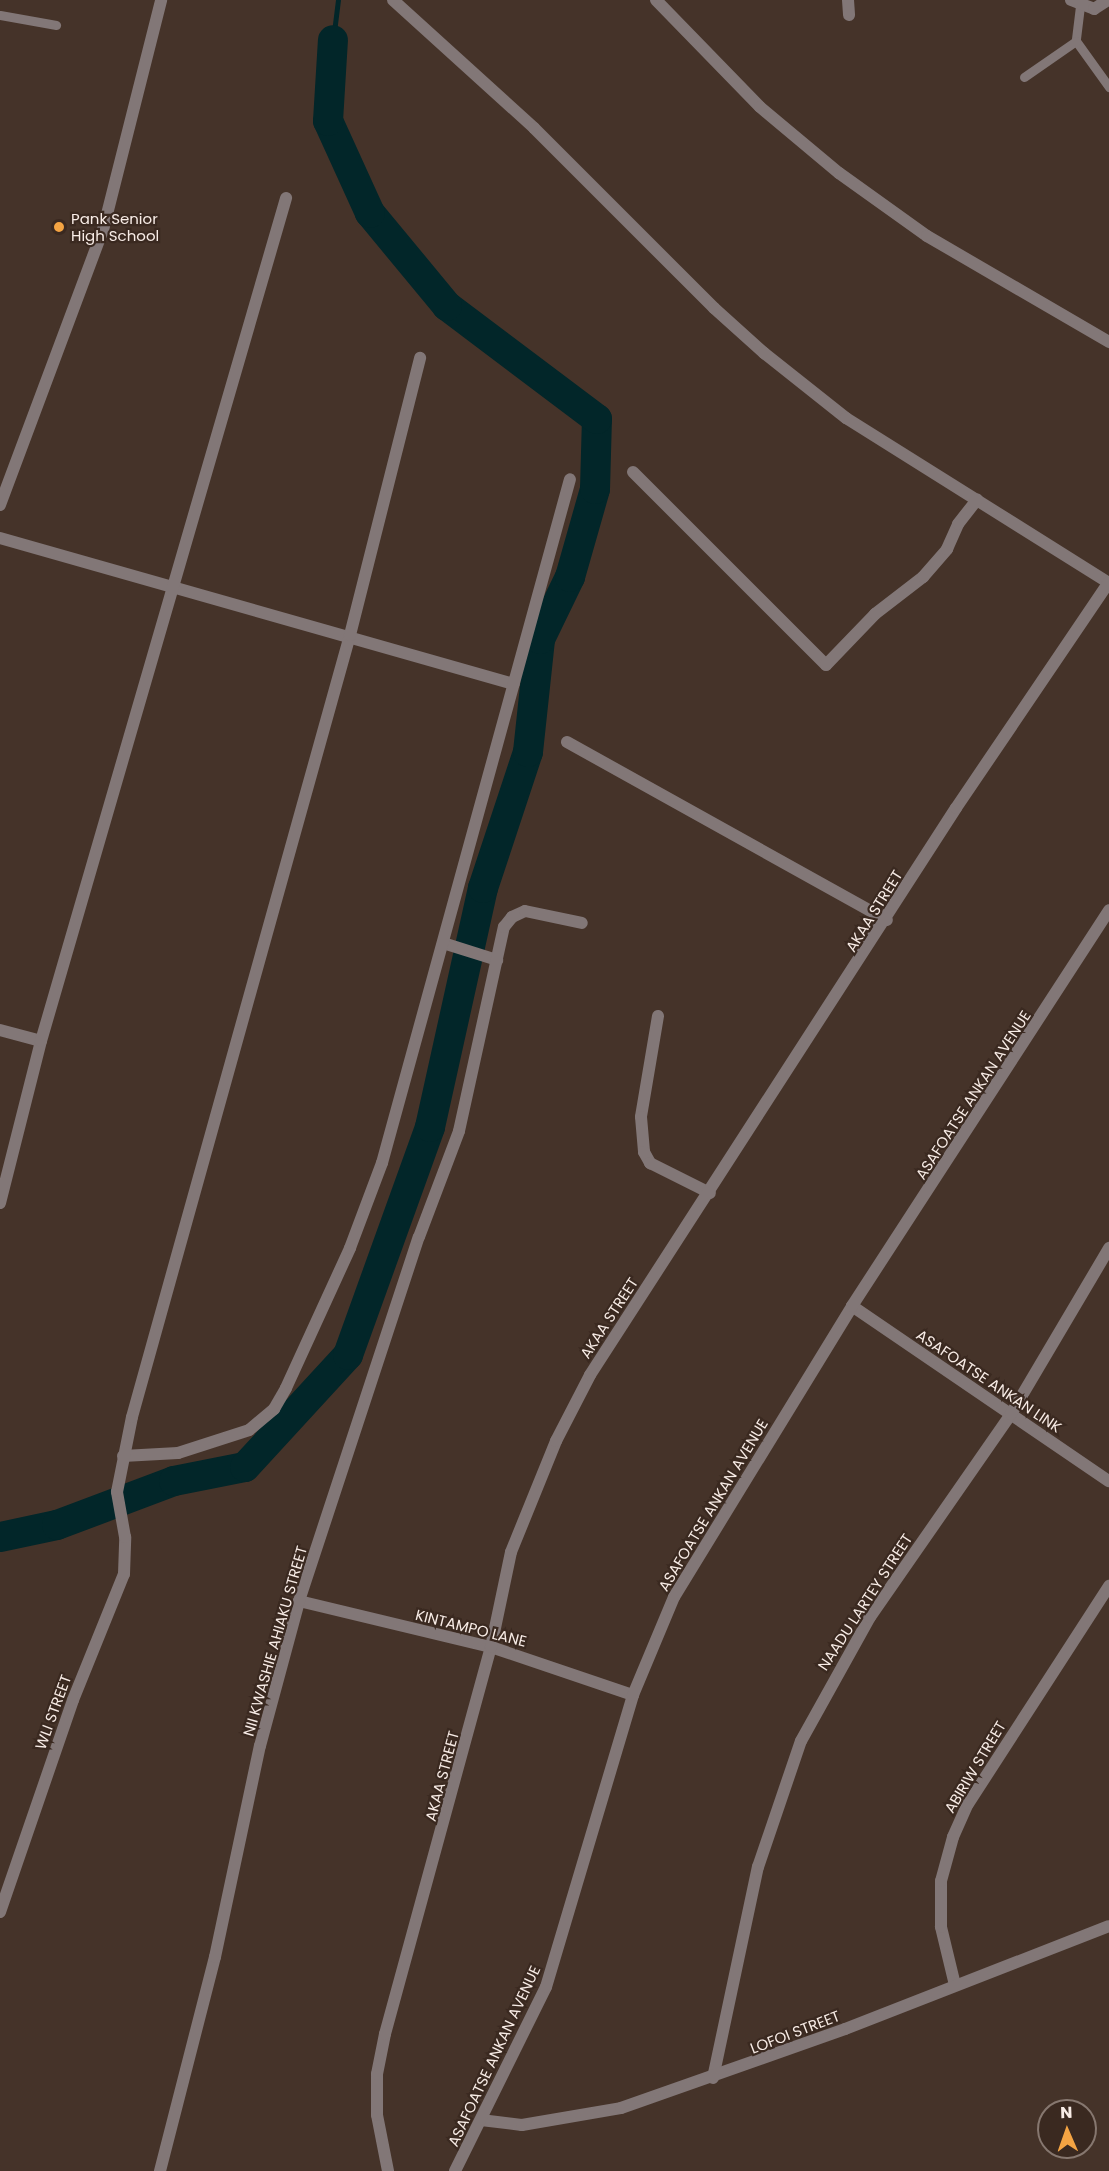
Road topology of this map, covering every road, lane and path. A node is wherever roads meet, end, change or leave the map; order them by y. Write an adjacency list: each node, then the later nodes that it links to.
1 (161, 0): 19 (street)
2 (393, 0): 18 (street)
3 (656, 0): 14 (street)
4 (848, 0): 8 (street)
5 (1108, 0): 6 (street)
6 (1075, 3): 10 (lane)
7 (0, 15): 9 (lane)
8 (849, 15)
9 (56, 25)
10 (1076, 41): 11 (lane); 12 (lane)
11 (1024, 78)
12 (1109, 87)
13 (286, 198): 22 (street)
14 (1109, 342)
15 (420, 358): 23 (street, WLI STREET)
16 (633, 472): 18 (street)
17 (570, 479): 24 (street)
18 (976, 500): 21 (street)
19 (0, 505)
20 (0, 538): 22 (street)
21 (1109, 583): 27 (street, AKAA STREET)
22 (175, 585): 23 (street); 33 (street)
23 (350, 635): 24 (street); 39 (street, WLI STREET)
24 (514, 684): 29 (street)
25 (567, 742): 27 (street)
26 (1109, 910): 37 (street, ASAFOATSE ANKAN AVENUE)
27 (887, 920): 34 (street, AKAA STREET)
28 (582, 923): 30 (street, NII KWASHIE AHIAKU STREET)
29 (449, 945): 30 (street); 39 (street)
30 (497, 960): 42 (street, NII KWASHIE AHIAKU STREET)
31 (657, 1016): 34 (street)
32 (0, 1030): 33 (street)
33 (41, 1041): 35 (street)
34 (710, 1193): 43 (street, AKAA STREET)
35 (0, 1203)
36 (1109, 1248): 38 (street, NAADU LARTEY STREET)
37 (852, 1306): 38 (street, ASAFOATSE ANKAN LINK); 44 (street, ASAFOATSE ANKAN AVENUE)
38 (1011, 1414): 40 (street, ASAFOATSE ANKAN LINK); 48 (street, NAADU LARTEY STREET)
39 (123, 1456): 45 (street, WLI STREET)
40 (1109, 1481)
41 (1109, 1586): 47 (street, ABIRIW STREET)
42 (299, 1601): 43 (street, KINTAMPO LANE); 50 (street, NII KWASHIE AHIAKU STREET)
43 (491, 1647): 44 (street, KINTAMPO LANE); 51 (street, AKAA STREET)
44 (633, 1695): 49 (street, ASAFOATSE ANKAN AVENUE)
45 (0, 1912)
46 (1109, 1926): 47 (street, LOFOI STREET)
47 (955, 1986): 48 (street, LOFOI STREET)
48 (712, 2078): 49 (street, LOFOI STREET)
49 (481, 2120): 52 (street, ASAFOATSE ANKAN AVENUE)
50 (160, 2171)
51 (388, 2171)
52 (455, 2171)

